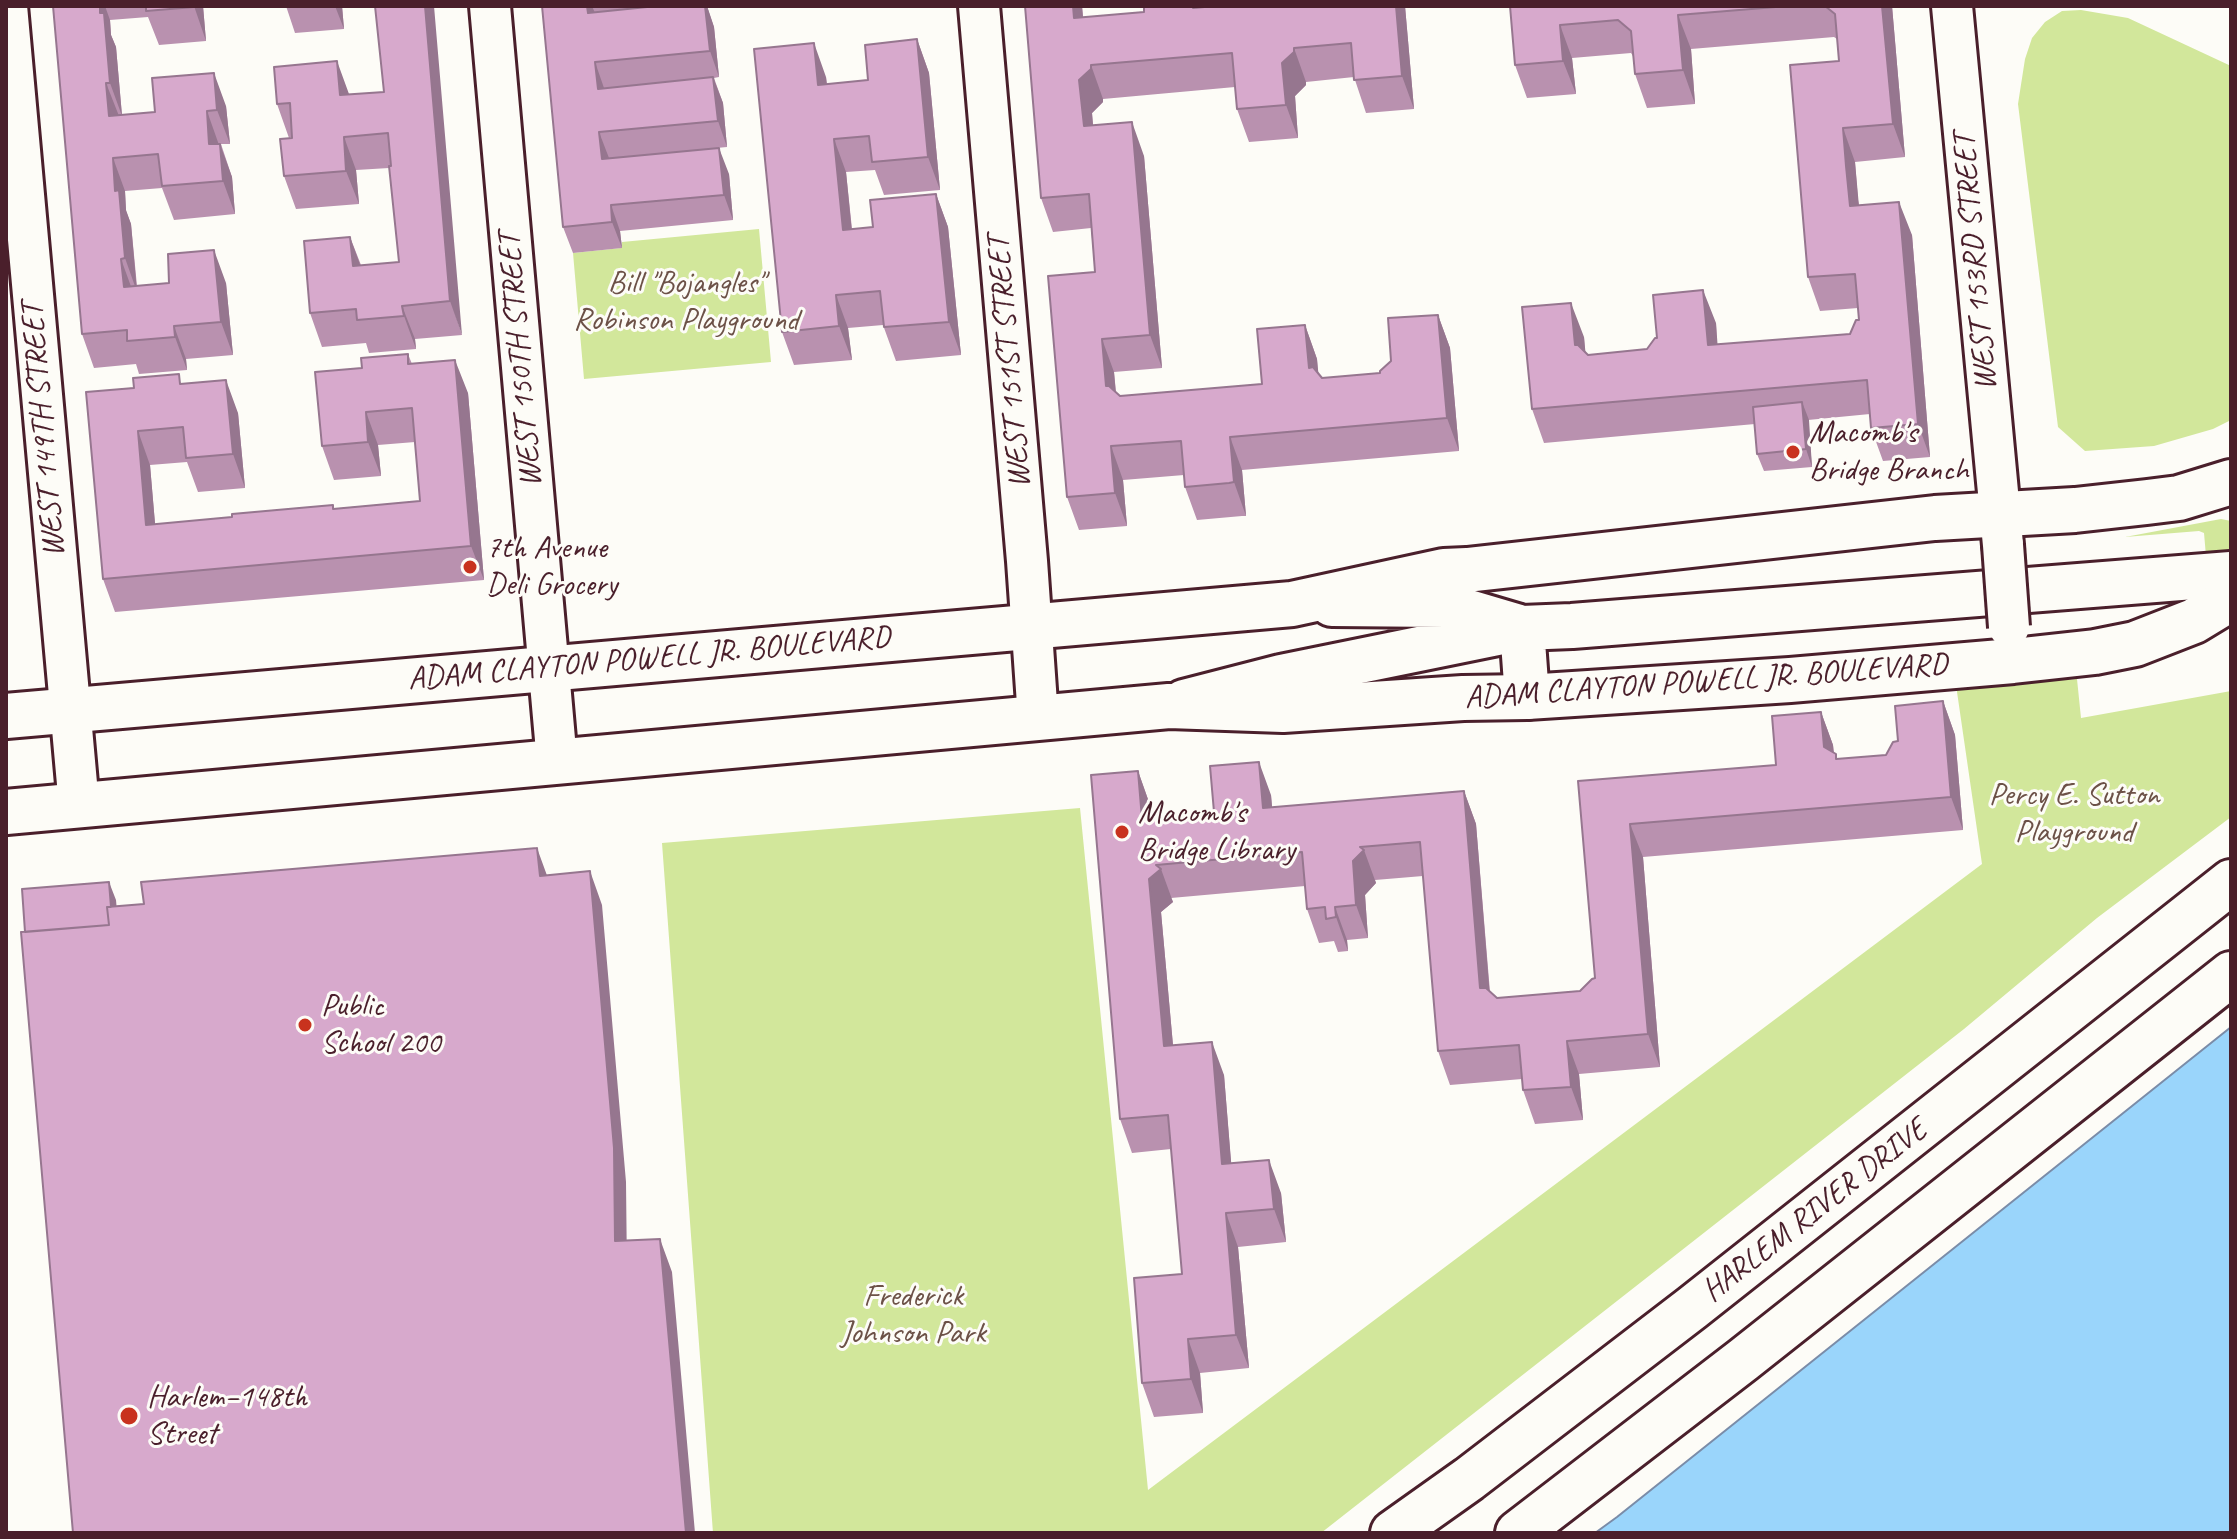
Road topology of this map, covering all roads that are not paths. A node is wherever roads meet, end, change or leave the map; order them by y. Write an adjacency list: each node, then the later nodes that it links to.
1 (7, 6): 15 (street, WEST 149TH STREET)
2 (490, 6): 12 (street, WEST 150TH STREET)
3 (979, 6): 9 (street, WEST 151ST STREET)
4 (1952, 6): 6 (street, WEST 153RD STREET)
5 (2231, 482): 6 (main road, ADAM CLAYTON POWELL JR. BOULEVARD)
6 (2001, 530): 8 (main road, ADAM CLAYTON POWELL JR. BOULEVARD); 11 (street, WEST 153RD STREET, bridge)
7 (2228, 592): 10 (main road, ADAM CLAYTON POWELL JR. BOULEVARD); 11 (main road, ADAM CLAYTON POWELL JR. BOULEVARD)
8 (1292, 604): 9 (main road, ADAM CLAYTON POWELL JR. BOULEVARD); 10 (main road, ADAM CLAYTON POWELL JR. BOULEVARD)
9 (1031, 625): 12 (main road, ADAM CLAYTON POWELL JR. BOULEVARD); 17 (street, WEST 151ST STREET)
10 (1522, 628): 13 (main road); 14 (main road, ADAM CLAYTON POWELL JR. BOULEVARD)
11 (2011, 644): 13 (main road, ADAM CLAYTON POWELL JR. BOULEVARD)
12 (549, 667): 15 (main road, ADAM CLAYTON POWELL JR. BOULEVARD); 18 (street, WEST 150TH STREET)
13 (1527, 697): 14 (main road, ADAM CLAYTON POWELL JR. BOULEVARD)
14 (1169, 706): 17 (main road, ADAM CLAYTON POWELL JR. BOULEVARD)
15 (69, 710): 16 (main road, ADAM CLAYTON POWELL JR. BOULEVARD); 19 (street, WEST 149TH STREET)
16 (6, 716)
17 (1038, 718): 18 (main road, ADAM CLAYTON POWELL JR. BOULEVARD)
18 (557, 762): 19 (main road, ADAM CLAYTON POWELL JR. BOULEVARD)
19 (79, 806): 20 (main road, ADAM CLAYTON POWELL JR. BOULEVARD)
20 (6, 812)
21 (2231, 882): 23 (main road, HARLEM RIVER DRIVE)
22 (2231, 974): 24 (main road)
23 (1393, 1533)
24 (1518, 1533)

